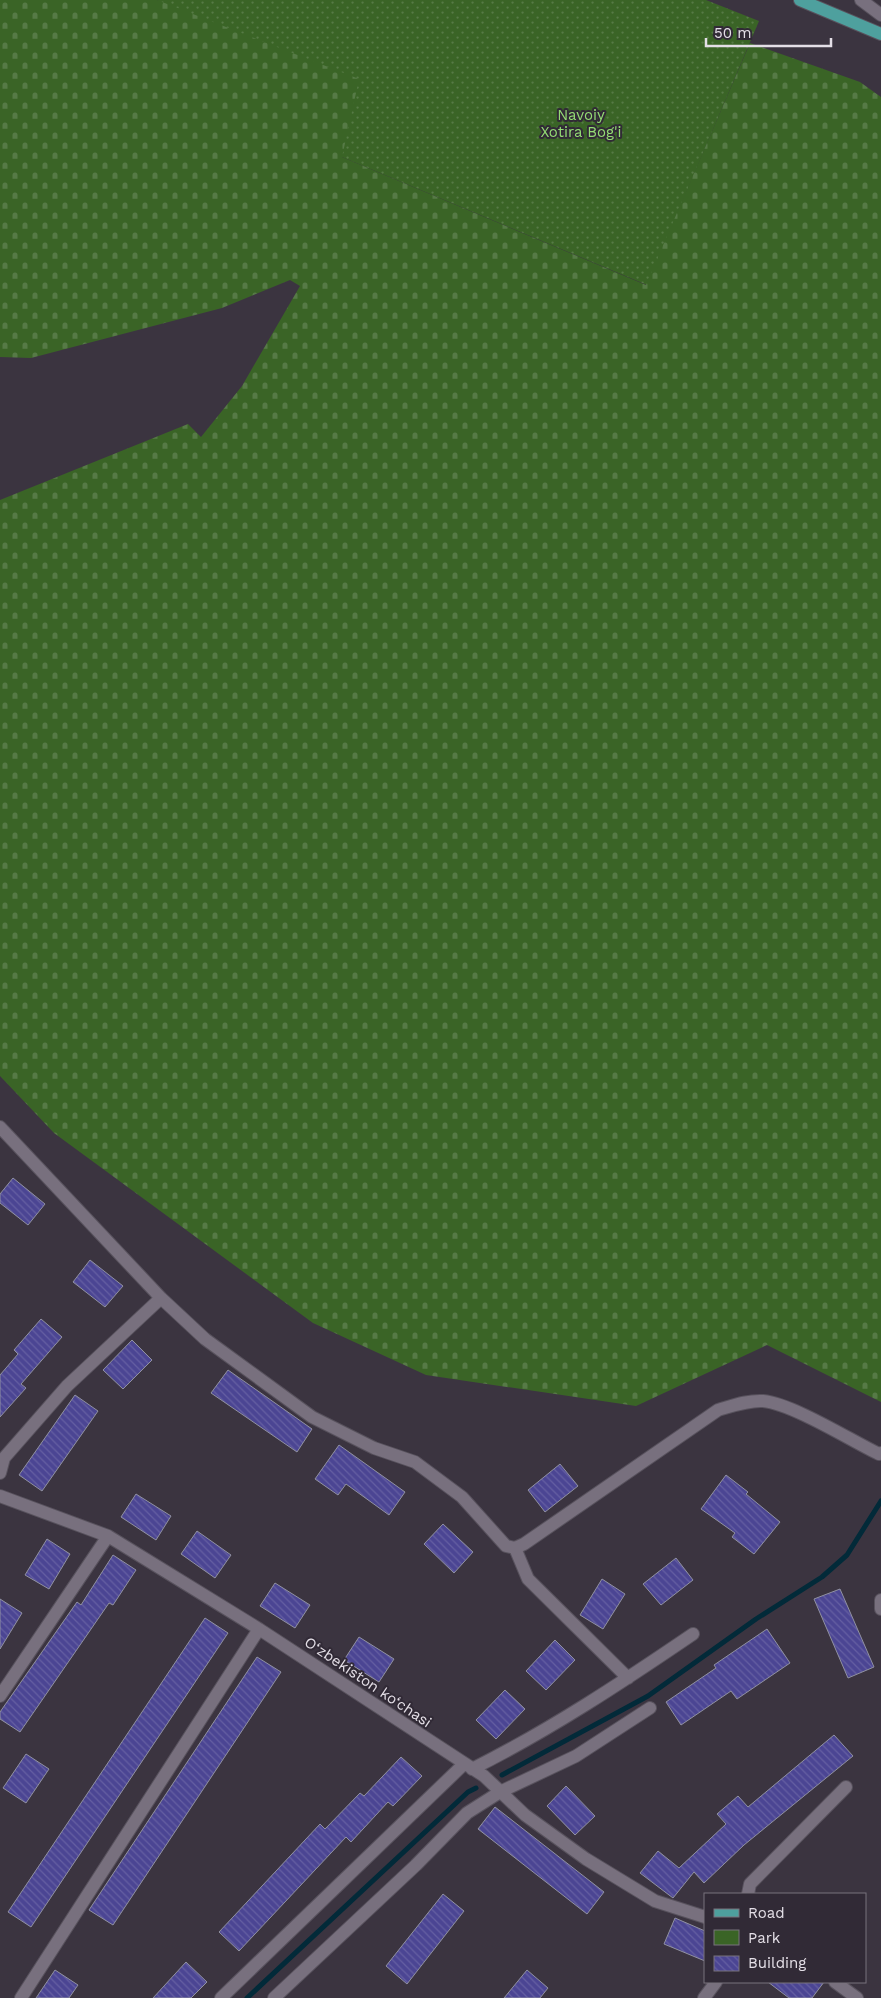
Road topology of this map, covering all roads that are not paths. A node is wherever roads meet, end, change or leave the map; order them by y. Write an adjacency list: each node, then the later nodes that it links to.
1 (800, 0): 4 (main road)
2 (861, 0): 3 (street)
3 (881, 15)
4 (881, 34)
5 (0, 1127): 6 (street)
6 (161, 1298): 8 (street); 11 (street)
7 (880, 1454): 11 (street)
8 (0, 1473)
9 (0, 1496): 10 (street, O‘zbekiston ko‘chasi)
10 (108, 1536): 14 (street, O‘zbekiston ko‘chasi); 17 (street)
11 (515, 1548): 16 (street)
12 (881, 1600): 13 (street)
13 (881, 1609)
14 (259, 1629): 19 (street, O‘zbekiston ko‘chasi); 26 (street)
15 (693, 1634): 16 (street)
16 (628, 1678): 19 (street)
17 (0, 1696)
18 (650, 1708): 21 (street)
19 (468, 1766): 21 (street, O‘zbekiston ko‘chasi); 27 (street)
20 (846, 1787): 22 (street)
21 (500, 1792): 23 (street, O‘zbekiston ko‘chasi); 28 (street)
22 (748, 1893)
23 (704, 1917)
24 (715, 1983): 29 (street)
25 (835, 1983): 30 (street)
26 (21, 1998)
27 (222, 1998)
28 (274, 1998)
29 (704, 1998)
30 (857, 1998)

